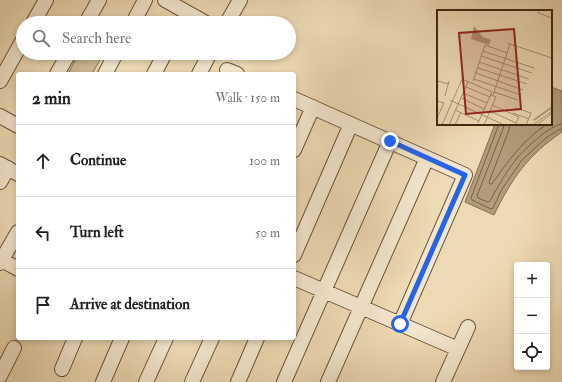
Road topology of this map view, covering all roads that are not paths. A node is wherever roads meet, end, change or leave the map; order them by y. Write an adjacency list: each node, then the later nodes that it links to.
1 (46, 0): 6 (street)
2 (99, 0): 7 (street)
3 (145, 0): 8 (street)
4 (165, 0): 9 (street)
5 (240, 0): 10 (street)
6 (37, 16)
7 (90, 16)
8 (137, 16)
9 (183, 16)
10 (231, 16)
11 (16, 52): 20 (street)
12 (65, 60): 16 (street)
13 (112, 60): 17 (street)
14 (161, 60): 18 (street)
15 (206, 60): 19 (street)
16 (58, 72)
17 (106, 72)
18 (155, 72)
19 (200, 72)
20 (0, 81)
21 (296, 100): 22 (street)
22 (313, 107): 24 (street); 27 (street)
23 (0, 116): 25 (street)
24 (351, 124): 26 (street); 32 (street)
25 (16, 125)
26 (390, 141): 28 (street); 36 (street)
27 (296, 145)
28 (427, 158): 37 (street); 38 (street)
29 (9, 169): 30 (street)
30 (0, 182)
31 (16, 236): 33 (street)
32 (296, 250)
33 (1, 262): 34 (street)
34 (16, 268)
35 (296, 279): 36 (street)
36 (324, 291): 37 (street); 53 (street)
37 (361, 307): 38 (street); 54 (street)
38 (400, 324): 46 (street)
39 (468, 327): 46 (street)
40 (74, 340): 47 (street)
41 (121, 340): 49 (street)
42 (165, 340): 50 (street)
43 (211, 340): 51 (street)
44 (257, 340): 52 (street)
45 (14, 348): 48 (street)
46 (458, 349): 55 (street)
47 (62, 369)
48 (0, 376)
49 (103, 382)
50 (146, 382)
51 (192, 382)
52 (238, 382)
53 (284, 382)
54 (328, 382)
55 (443, 382)

